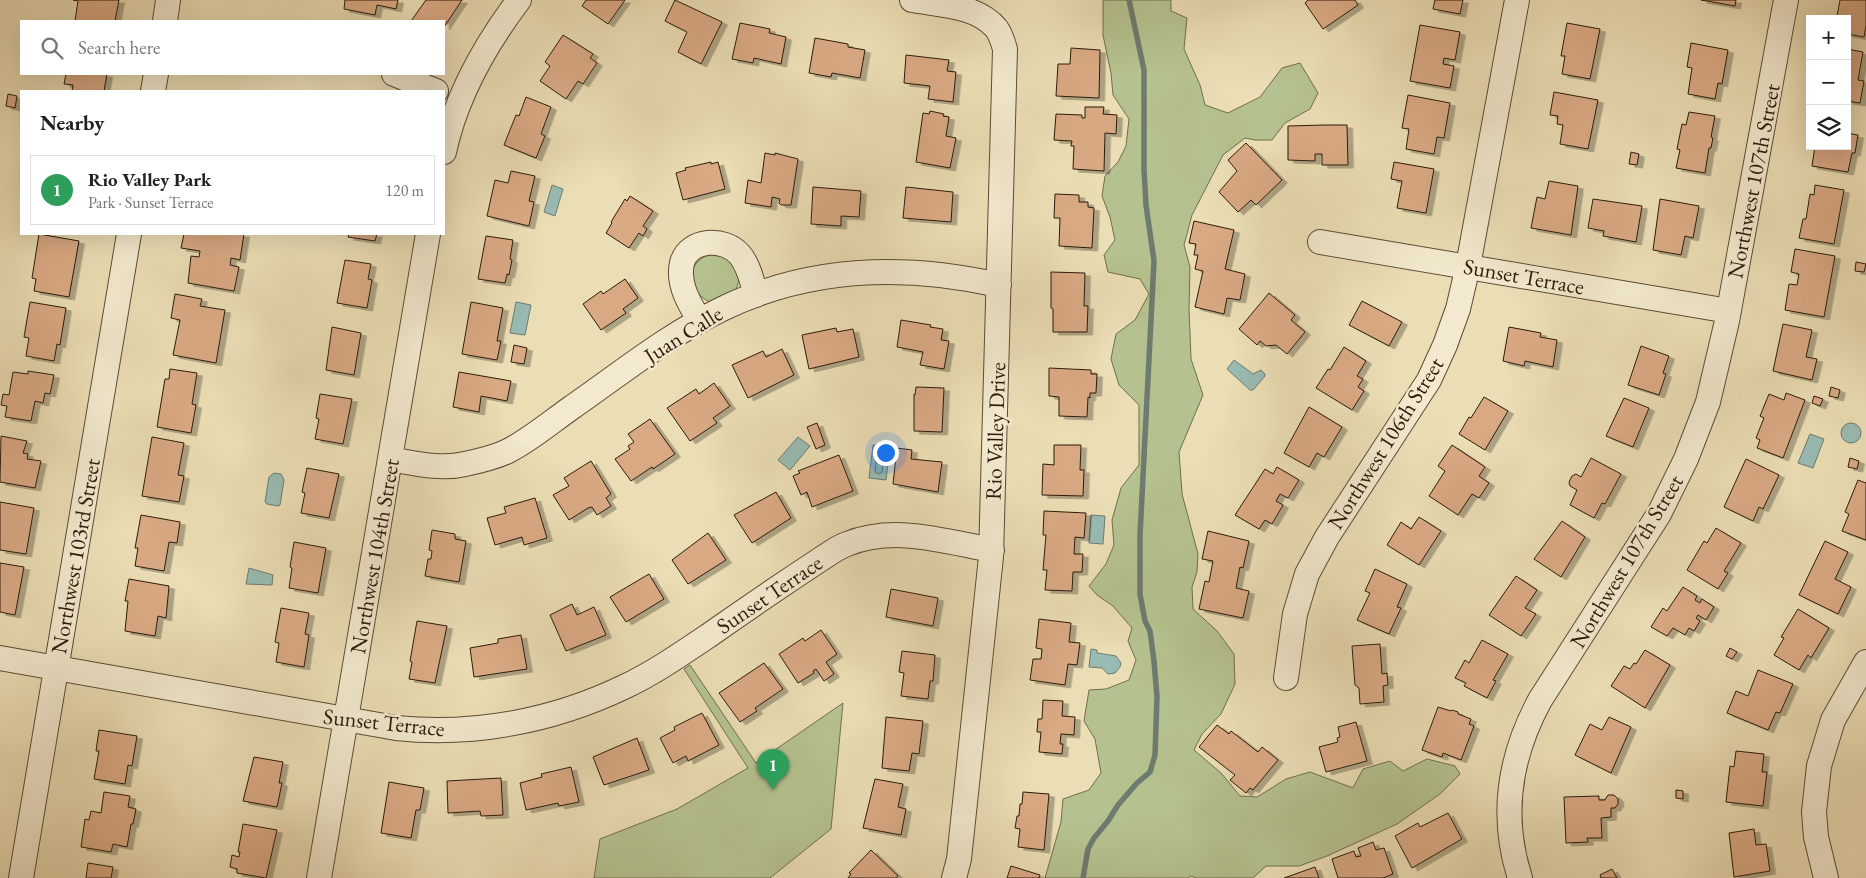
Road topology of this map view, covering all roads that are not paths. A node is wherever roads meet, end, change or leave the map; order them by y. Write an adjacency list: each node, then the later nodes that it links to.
1 (168, 0): 6 (street)
2 (519, 0): 11 (street)
3 (912, 0): 17 (street, Rio Valley Drive)
4 (1517, 0): 16 (street, Northwest 106th Street)
5 (1786, 0): 19 (street, Northwest 107th Street)
6 (164, 20)
7 (156, 75): 9 (street)
8 (396, 75): 10 (street)
9 (153, 90)
10 (434, 90)
11 (451, 99): 12 (street)
12 (445, 144)
13 (129, 235): 25 (street, Northwest 103rd Street)
14 (428, 235): 21 (street, Northwest 104th Street)
15 (1320, 242): 16 (street, Sunset Terrace)
16 (1468, 266): 19 (street, Sunset Terrace); 26 (street, Northwest 106th Street)
17 (999, 285): 18 (street, Juan Calle); 22 (street, Rio Valley Drive)
18 (756, 294): 20 (street, Juan Calle); 20 (street)
19 (1729, 311): 31 (street, Northwest 107th Street)
20 (700, 321): 21 (street, Juan Calle)
21 (390, 459): 27 (street, Northwest 104th Street)
22 (992, 550): 27 (street, Sunset Terrace); 30 (street, Rio Valley Drive)
23 (0, 658): 25 (street, Sunset Terrace)
24 (1866, 662): 32 (street)
25 (56, 668): 27 (street, Sunset Terrace); 28 (street, Northwest 103rd Street)
26 (1286, 678)
27 (346, 720): 29 (street, Northwest 104th Street)
28 (21, 878)
29 (319, 878)
30 (954, 878)
31 (1520, 878)
32 (1826, 878)

